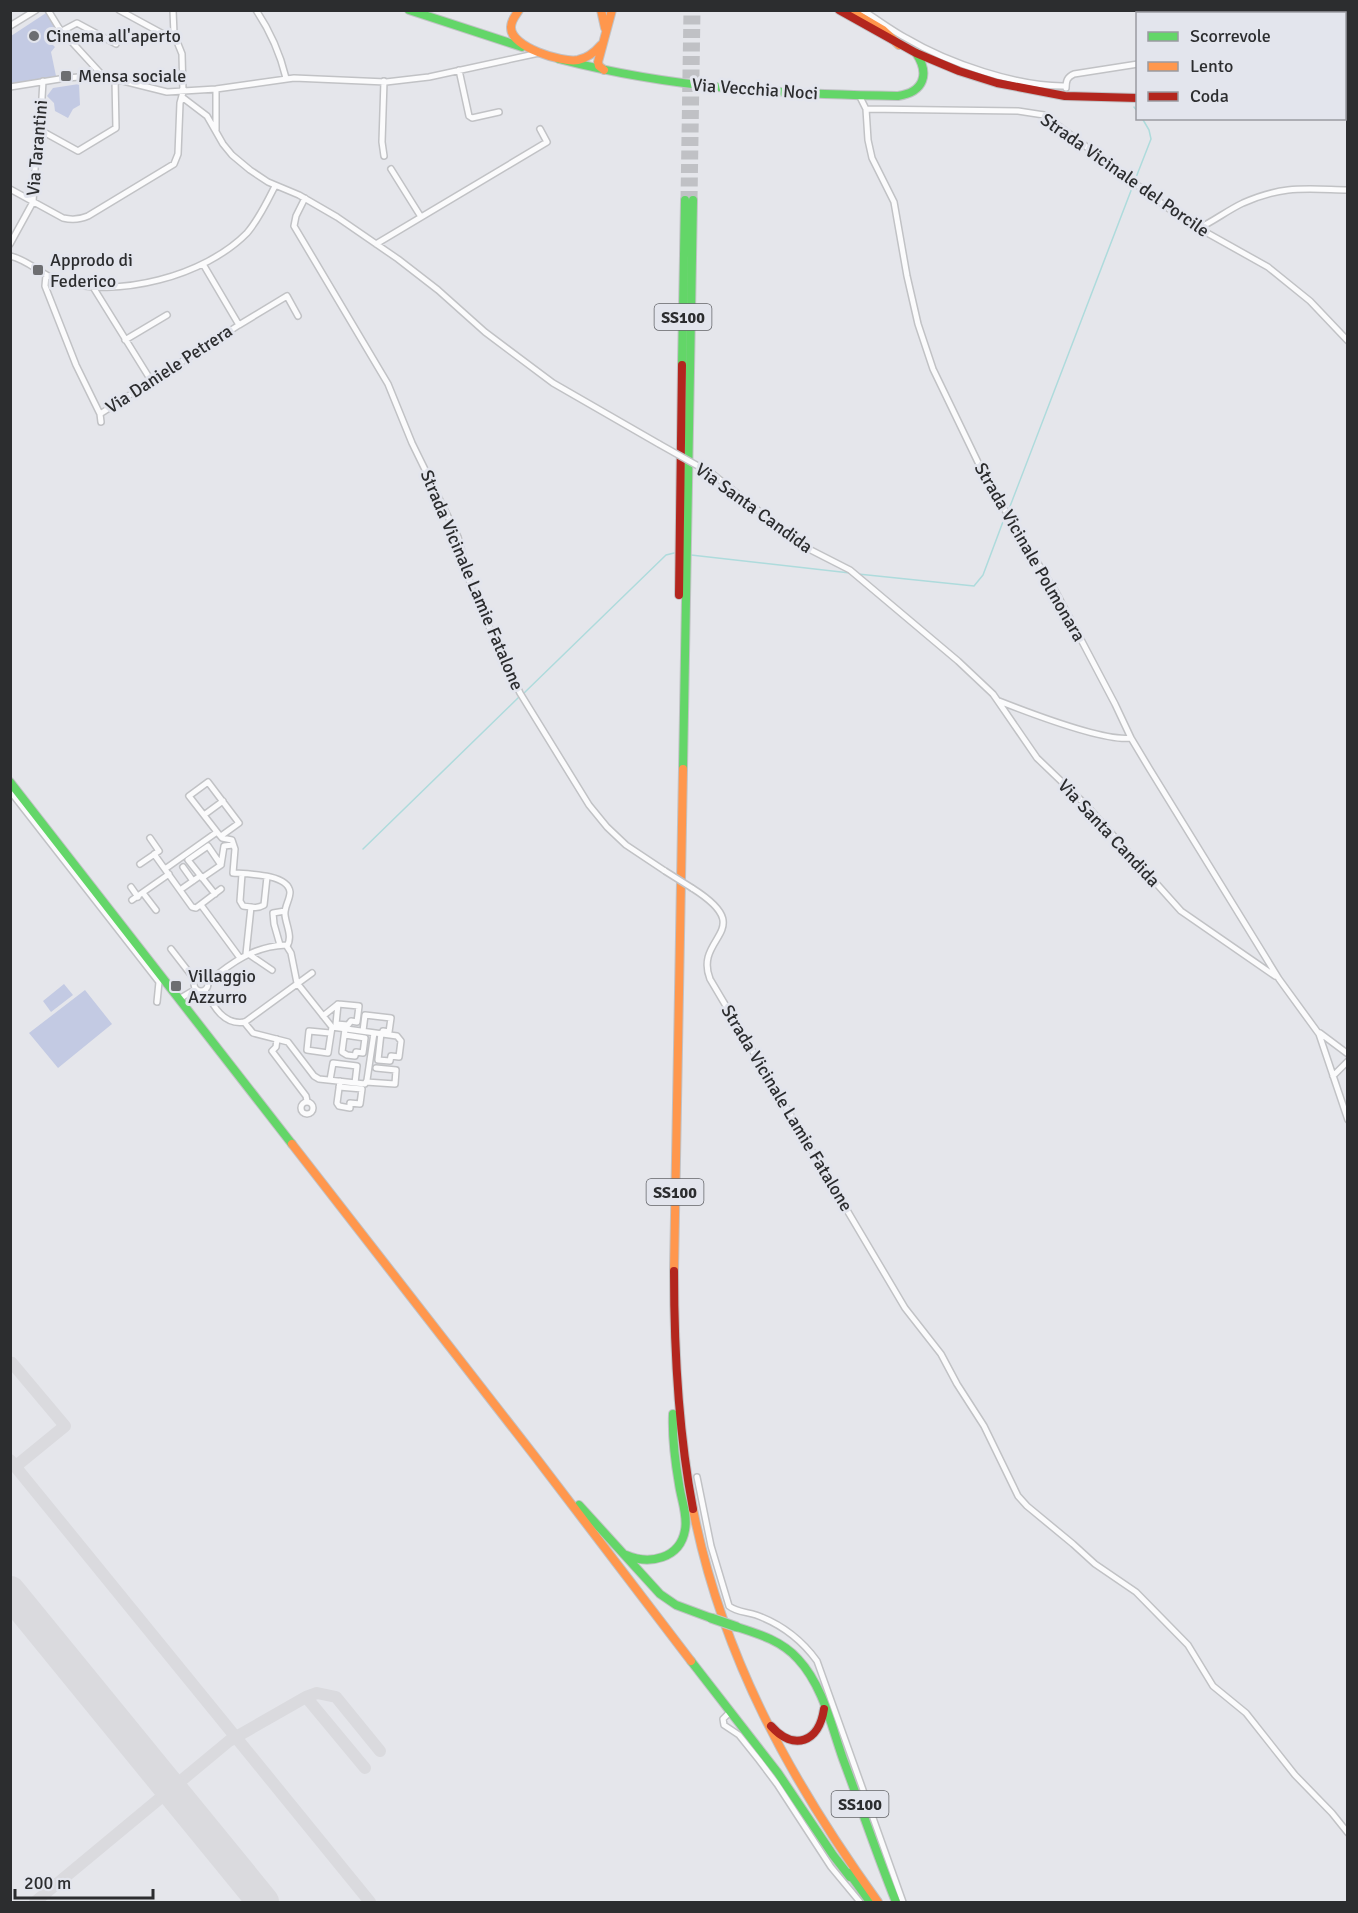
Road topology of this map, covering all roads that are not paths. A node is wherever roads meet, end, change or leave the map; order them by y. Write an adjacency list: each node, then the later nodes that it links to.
1 (36, 10): 13 (street)
2 (48, 10): 14 (street)
3 (119, 10): 16 (street)
4 (173, 10): 16 (street)
5 (409, 10): 20 (main road, Via Vecchia Noci)
6 (519, 10): 20 (main road)
7 (601, 10): 15 (main road)
8 (612, 10): 15 (main road)
9 (839, 10): 19 (main road)
10 (849, 10): 19 (main road)
11 (862, 10): 34 (street)
12 (257, 11): 28 (street)
13 (10, 26)
14 (62, 31): 17 (street); 27 (street)
15 (605, 32): 18 (main road)
16 (177, 41): 35 (street)
17 (117, 44)
18 (601, 45): 23 (main road); 26 (main road)
19 (899, 45): 22 (main road)
20 (527, 48): 21 (main road, Via Vecchia Noci)
21 (541, 53): 23 (main road, Via Vecchia Noci); 25 (street)
22 (916, 53): 34 (main road); 36 (main road, Via Vecchia Noci)
23 (559, 59): 26 (main road, Via Vecchia Noci)
24 (1136, 64): 34 (street)
25 (459, 70): 31 (street); 39 (street)
26 (607, 71): 36 (main road, Via Vecchia Noci)
27 (103, 76): 29 (street); 30 (street)
28 (286, 78): 31 (street); 33 (street)
29 (115, 79): 35 (street); 41 (street)
30 (43, 81): 32 (street); 41 (street, Via Tarantini)
31 (384, 81): 43 (street)
32 (10, 87)
33 (216, 89): 35 (street); 42 (street)
34 (1066, 91): 37 (main road)
35 (183, 94): 42 (street, Via Santa Candida); 49 (street)
36 (858, 95): 38 (street, Strada Vicinale Polmonara)
37 (1136, 98)
38 (866, 108): 51 (street, Strada Vicinale del Porcile); 67 (street, Strada Vicinale Polmonara)
39 (499, 112)
40 (540, 129): 50 (street)
41 (40, 130): 49 (street, Via Tarantini)
42 (216, 132): 45 (street, Via Santa Candida)
43 (384, 156)
44 (391, 169): 50 (street)
45 (275, 186): 48 (street, Via Santa Candida); 55 (street)
46 (10, 189): 49 (street)
47 (1347, 190): 51 (street)
48 (305, 198): 53 (street, Via Santa Candida); 137 (street, Strada Vicinale Lamie Fatalone, bridge)
49 (33, 202): 52 (street, Via Tarantini)
50 (420, 217): 53 (street)
51 (1198, 228): 62 (street, Strada Vicinale del Porcile)
52 (10, 244)
53 (376, 244): 66 (street, Via Santa Candida, bridge)
54 (10, 256): 56 (street)
55 (203, 264): 57 (street); 60 (street)
56 (46, 275): 57 (street); 64 (street)
57 (93, 286): 61 (street)
58 (167, 315): 61 (street)
59 (298, 316): 60 (street, Via Daniele Petrera)
60 (239, 325): 63 (street, Via Daniele Petrera)
61 (125, 340): 63 (street)
62 (1347, 341)
63 (152, 382): 64 (street, Via Daniele Petrera)
64 (100, 414): 65 (street)
65 (101, 422)
66 (998, 701): 67 (street); 99 (street, Via Santa Candida)
67 (1131, 738): 96 (street, Strada Vicinale Polmonara)
68 (10, 782): 108 (main road)
69 (10, 791): 109 (street)
70 (223, 801): 71 (street); 71 (street); 72 (street)
71 (204, 815): 72 (street)
72 (219, 834): 74 (street); 79 (street)
73 (150, 838): 75 (street)
74 (233, 845): 77 (street); 80 (street)
75 (154, 854): 76 (street); 79 (street)
76 (140, 864)
77 (221, 865): 81 (street); 81 (street)
78 (183, 867): 83 (street)
79 (167, 871): 85 (street); 87 (street)
80 (242, 874): 82 (street); 90 (street)
81 (201, 877): 83 (street); 88 (street)
82 (267, 877): 90 (street); 92 (street)
83 (193, 881): 85 (street)
84 (131, 887): 87 (street)
85 (180, 890): 89 (street)
86 (221, 890): 88 (street)
87 (144, 892): 91 (street)
88 (215, 894): 89 (street)
89 (201, 904): 98 (street)
90 (252, 907): 97 (street)
91 (156, 910)
92 (285, 911): 93 (street); 94 (street)
93 (280, 945): 94 (street); 97 (street)
94 (287, 946): 105 (street)
95 (171, 949): 103 (street)
96 (1262, 951): 99 (street); 102 (street, Strada Vicinale Polmonara)
97 (247, 954): 98 (street); 100 (street)
98 (240, 958): 104 (street)
99 (1254, 962): 102 (street, Via Santa Candida)
100 (272, 970)
101 (312, 974): 105 (street)
102 (1279, 979): 115 (street)
103 (195, 980): 104 (street); 106 (street)
104 (208, 982): 107 (street)
105 (297, 983): 111 (street); 112 (street)
106 (196, 989): 107 (street); 108 (street)
107 (205, 990): 112 (street)
108 (179, 999): 131 (main road)
109 (157, 1002)
110 (338, 1004): 110 (street); 111 (street)
111 (323, 1016): 113 (street)
112 (244, 1023): 119 (street)
113 (331, 1030): 113 (street); 116 (street)
114 (363, 1030): 114 (street); 116 (street); 117 (street)
115 (1317, 1030): 120 (street); 123 (street)
116 (345, 1032): 116 (street)
117 (374, 1033): 118 (street); 125 (street)
118 (381, 1034): 118 (street)
119 (277, 1039): 124 (street); 128 (street)
120 (1347, 1054)
121 (1347, 1061): 123 (street)
122 (376, 1068): 125 (street)
123 (1333, 1076): 129 (street)
124 (330, 1080): 126 (street); 127 (street)
125 (366, 1082): 126 (street)
126 (355, 1083): 127 (street)
127 (339, 1084): 127 (street)
128 (307, 1101): 128 (street)
129 (1347, 1120)
130 (673, 1414): 133 (main road, SS100); 134 (main road, SS100); 138 (main road, SS100)
131 (537, 1459): 133 (main road, SS100); 136 (main road)
132 (697, 1477): 135 (street)
133 (616, 1546): 135 (main road, SS100, bridge)
134 (725, 1627): 135 (main road, SS100); 141 (main road, SS100)
135 (828, 1707): 142 (main road, SS100); 143 (street)
136 (730, 1712): 138 (main road); 139 (street)
137 (1347, 1833)
138 (856, 1884): 140 (main road, SS100)
139 (860, 1902)
140 (870, 1902)
141 (878, 1902)
142 (896, 1902)
143 (903, 1902)

